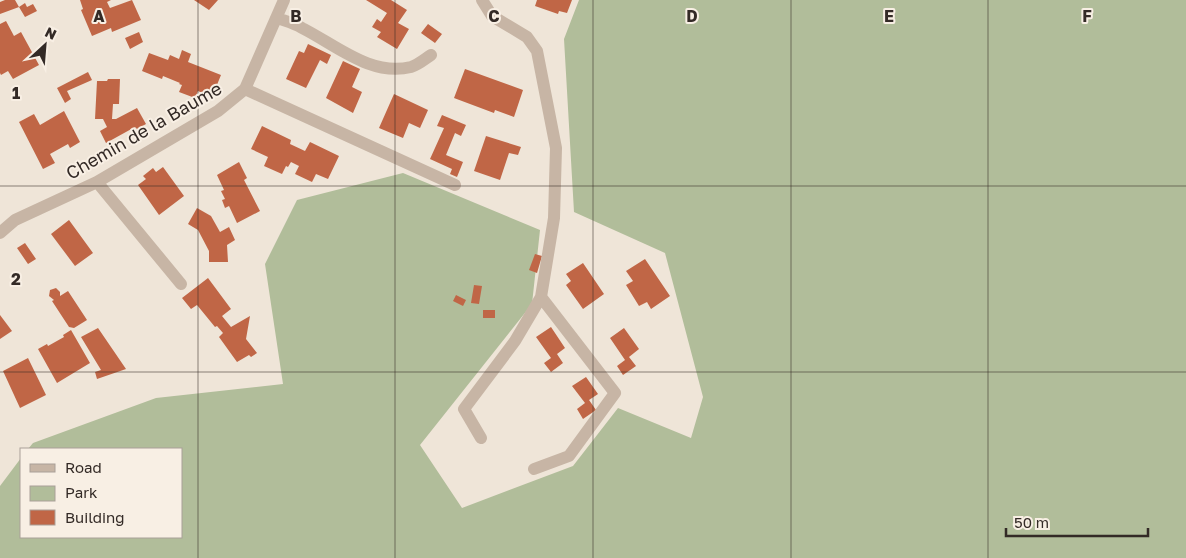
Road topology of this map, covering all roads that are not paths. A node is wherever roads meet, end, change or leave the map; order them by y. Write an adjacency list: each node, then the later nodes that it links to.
1 (284, 0): 3 (street, Chemin de la Baume)
2 (482, 0): 10 (street)
3 (276, 18): 4 (street); 5 (street, Chemin de la Baume)
4 (431, 55)
5 (245, 89): 6 (street, Chemin de la Baume); 7 (street)
6 (97, 182): 8 (street, Chemin de la Baume); 9 (street)
7 (455, 185)
8 (0, 233)
9 (181, 284)
10 (541, 297): 11 (street); 12 (street)
11 (480, 438)
12 (534, 469)

